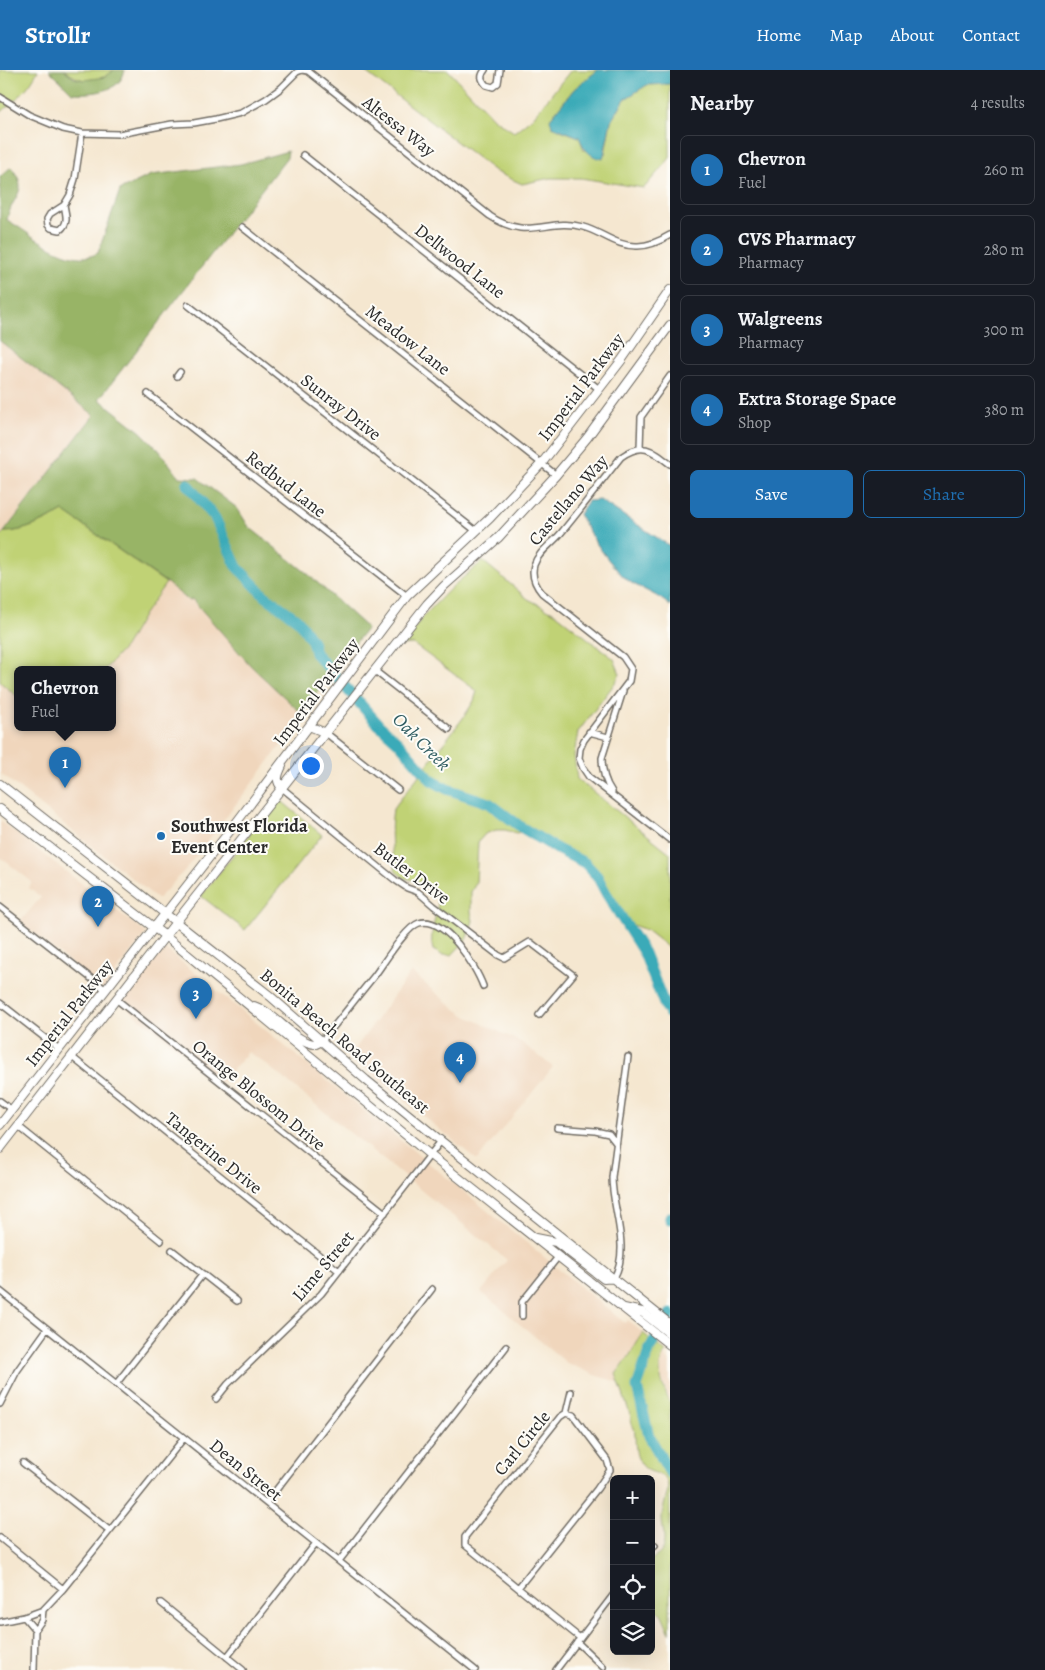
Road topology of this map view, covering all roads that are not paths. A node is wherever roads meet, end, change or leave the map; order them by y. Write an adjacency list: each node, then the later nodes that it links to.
1 (485, 70): 2 (street)
2 (500, 70)
3 (0, 97): 4 (street, Altessa Way)
4 (82, 133): 6 (street); 8 (street, Altessa Way)
5 (303, 155): 13 (street, Dellwood Lane)
6 (64, 205): 6 (street)
7 (242, 227): 16 (street, Meadow Lane)
8 (670, 235)
9 (670, 290): 13 (main road, Imperial Parkway)
10 (188, 305): 19 (street, Sunray Drive)
11 (670, 325): 18 (main road, Imperial Parkway)
12 (670, 376): 15 (street)
13 (599, 389): 16 (main road, Imperial Parkway)
14 (148, 394): 20 (street, Redbud Lane)
15 (640, 448): 17 (street); 22 (street, Castellano Way)
16 (542, 463): 18 (street, Meadow Lane); 19 (main road, Imperial Parkway)
17 (670, 464)
18 (556, 475): 21 (main road, Imperial Parkway)
19 (476, 531): 20 (main road, Imperial Parkway)
20 (407, 596): 23 (main road, Imperial Parkway)
21 (375, 671): 24 (street); 26 (main road, Imperial Parkway)
22 (624, 688): 25 (street, Castellano Way); 27 (street, Castellano Way)
23 (309, 726): 26 (main road); 28 (main road, Imperial Parkway)
24 (448, 730)
25 (589, 732): 27 (street); 32 (street, Castellano Way)
26 (326, 733): 30 (main road, Imperial Parkway); 31 (street)
27 (608, 737): 32 (street, Castellano Way)
28 (285, 758): 30 (main road); 36 (main road, Imperial Parkway)
29 (0, 784): 36 (main road, Bonita Beach Road Southeast)
30 (282, 788): 37 (main road, Imperial Parkway); 45 (street, Butler Drive)
31 (398, 790)
32 (618, 798): 34 (street, Castellano Way)
33 (0, 809): 38 (main road, Bonita Beach Road Southeast)
34 (670, 840)
35 (0, 907): 41 (street)
36 (165, 914): 37 (main road, Bonita Beach Road Southeast); 38 (main road, Imperial Parkway)
37 (176, 922): 39 (main road, Imperial Parkway); 46 (main road, Bonita Beach Road Southeast)
38 (154, 928): 39 (main road, Bonita Beach Road Southeast); 41 (main road, Imperial Parkway)
39 (165, 936): 42 (main road, Imperial Parkway); 44 (main road, Bonita Beach Road Southeast)
40 (482, 986): 46 (street)
41 (106, 990): 47 (main road, Imperial Parkway)
42 (116, 999): 48 (main road, Imperial Parkway); 59 (street, Orange Blossom Drive)
43 (0, 1003): 47 (street)
44 (249, 1004): 46 (main road); 58 (main road, Bonita Beach Road Southeast)
45 (540, 1015)
46 (322, 1041): 55 (main road, Bonita Beach Road Southeast)
47 (59, 1049): 51 (main road, Imperial Parkway)
48 (72, 1057): 53 (main road, Imperial Parkway); 64 (street, Tangerine Drive)
49 (628, 1057): 56 (street)
50 (0, 1101): 51 (street)
51 (12, 1110): 52 (main road, Imperial Parkway)
52 (0, 1125)
53 (18, 1126): 57 (main road, Imperial Parkway); 61 (street)
54 (557, 1128): 56 (street)
55 (441, 1142): 58 (street, Lime Street); 66 (main road, Bonita Beach Road Southeast)
56 (616, 1143): 66 (street)
57 (0, 1149)
58 (430, 1155): 59 (street, Lime Street); 60 (main road, Bonita Beach Road Southeast)
59 (385, 1213): 64 (street, Lime Street)
60 (534, 1238): 63 (main road, Bonita Beach Road Southeast); 66 (main road)
61 (161, 1241)
62 (172, 1250): 65 (street)
63 (558, 1257): 70 (main road, Bonita Beach Road Southeast); 71 (street)
64 (339, 1271): 80 (street, Lime Street)
65 (203, 1274): 69 (street); 78 (street)
66 (614, 1278): 72 (main road, Bonita Beach Road Southeast)
67 (432, 1289): 85 (street)
68 (0, 1292): 74 (street, Dean Street)
69 (237, 1301)
70 (622, 1307): 72 (main road); 76 (main road, Bonita Beach Road Southeast)
71 (522, 1316)
72 (656, 1317): 73 (main road, Bonita Beach Road Southeast); 75 (main road)
73 (670, 1324)
74 (47, 1329): 78 (street, Dean Street); 81 (street)
75 (670, 1334)
76 (669, 1345)
77 (506, 1347): 89 (street)
78 (116, 1384): 83 (street, Dean Street)
79 (571, 1392): 82 (street)
80 (216, 1399)
81 (0, 1404)
82 (566, 1413): 90 (street, Carl Circle); 90 (street, Carl Circle)
83 (184, 1438): 85 (street, Dean Street); 86 (street)
84 (23, 1464): 86 (street)
85 (266, 1503): 88 (street, Dean Street)
86 (109, 1530): 91 (street)
87 (0, 1538): 91 (street)
88 (316, 1543): 89 (street, Dean Street); 99 (street)
89 (339, 1561): 103 (street, Dean Street)
90 (518, 1588): 98 (street, Carl Circle)
91 (63, 1589): 94 (street)
92 (610, 1599): 98 (street)
93 (161, 1603): 99 (street)
94 (43, 1610): 95 (street); 97 (street)
95 (24, 1617): 96 (street); 97 (street)
96 (0, 1622)
97 (35, 1630): 101 (street)
98 (579, 1640): 100 (street, Carl Circle); 104 (street)
99 (227, 1657): 102 (street)
100 (603, 1667)
101 (34, 1670)
102 (243, 1670)
103 (475, 1670)
104 (556, 1670)

